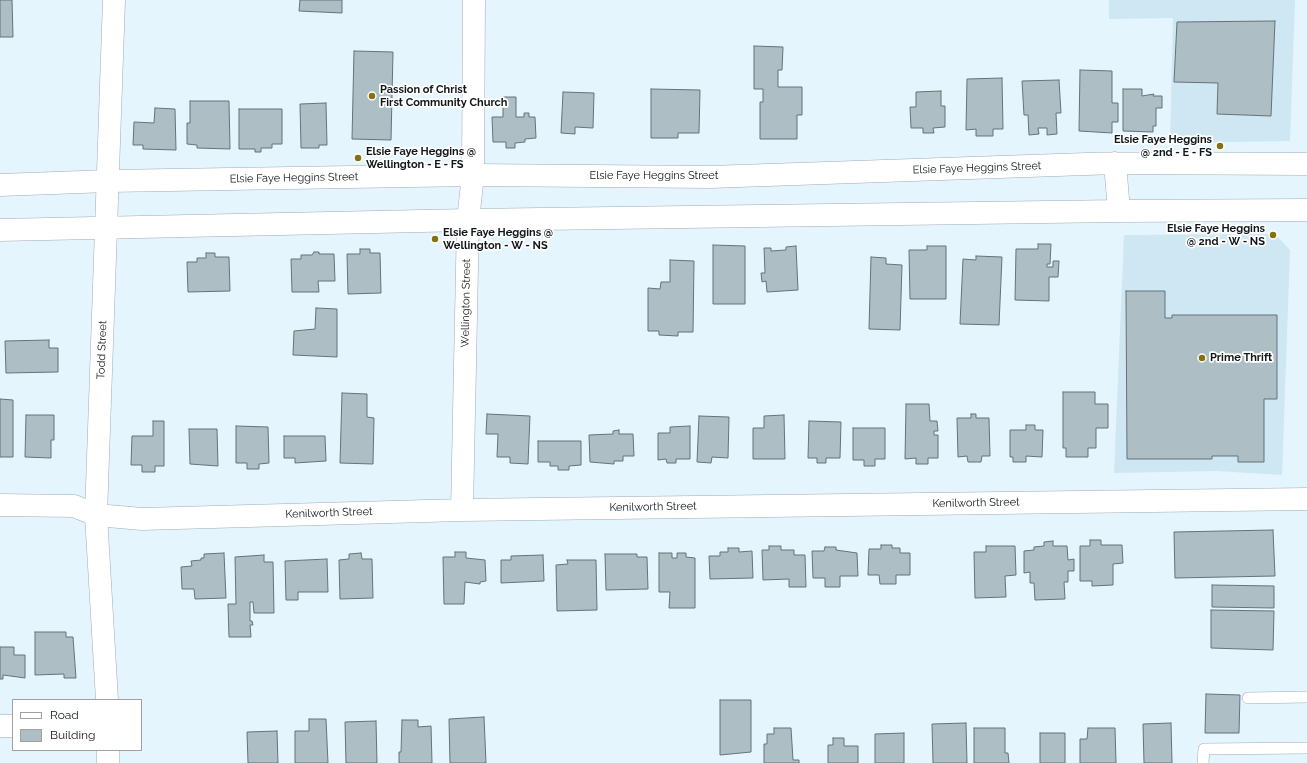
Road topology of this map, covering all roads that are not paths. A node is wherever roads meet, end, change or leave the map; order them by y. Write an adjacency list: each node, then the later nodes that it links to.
1 (114, 0): 6 (main road, Todd Street)
2 (474, 0): 5 (main road, Wellington Street)
3 (1115, 163): 4 (main road, Elsie Faye Heggins Street); 5 (main road, Elsie Faye Heggins Street); 9 (main road)
4 (1307, 164)
5 (473, 175): 6 (main road, Elsie Faye Heggins Street); 10 (main road, Wellington Street)
6 (108, 181): 7 (main road, Elsie Faye Heggins Street); 11 (main road, Todd Street)
7 (0, 186)
8 (1307, 210): 9 (main road)
9 (1119, 211): 10 (main road)
10 (468, 220): 11 (main road); 15 (main road, Wellington Street)
11 (107, 228): 12 (main road); 16 (main road, Todd Street)
12 (0, 230)
13 (1307, 499): 15 (main road, Kenilworth Street)
14 (0, 506): 16 (main road, Kenilworth Street)
15 (462, 510): 16 (main road, Kenilworth Street)
16 (96, 515): 19 (main road, Todd Street)
17 (1307, 697): 18 (lane)
18 (1248, 698)
19 (107, 699)
20 (0, 726): 21 (main road)
21 (12, 726)
22 (1307, 748): 25 (lane)
23 (108, 751): 24 (main road)
24 (108, 763)
25 (1204, 763)

